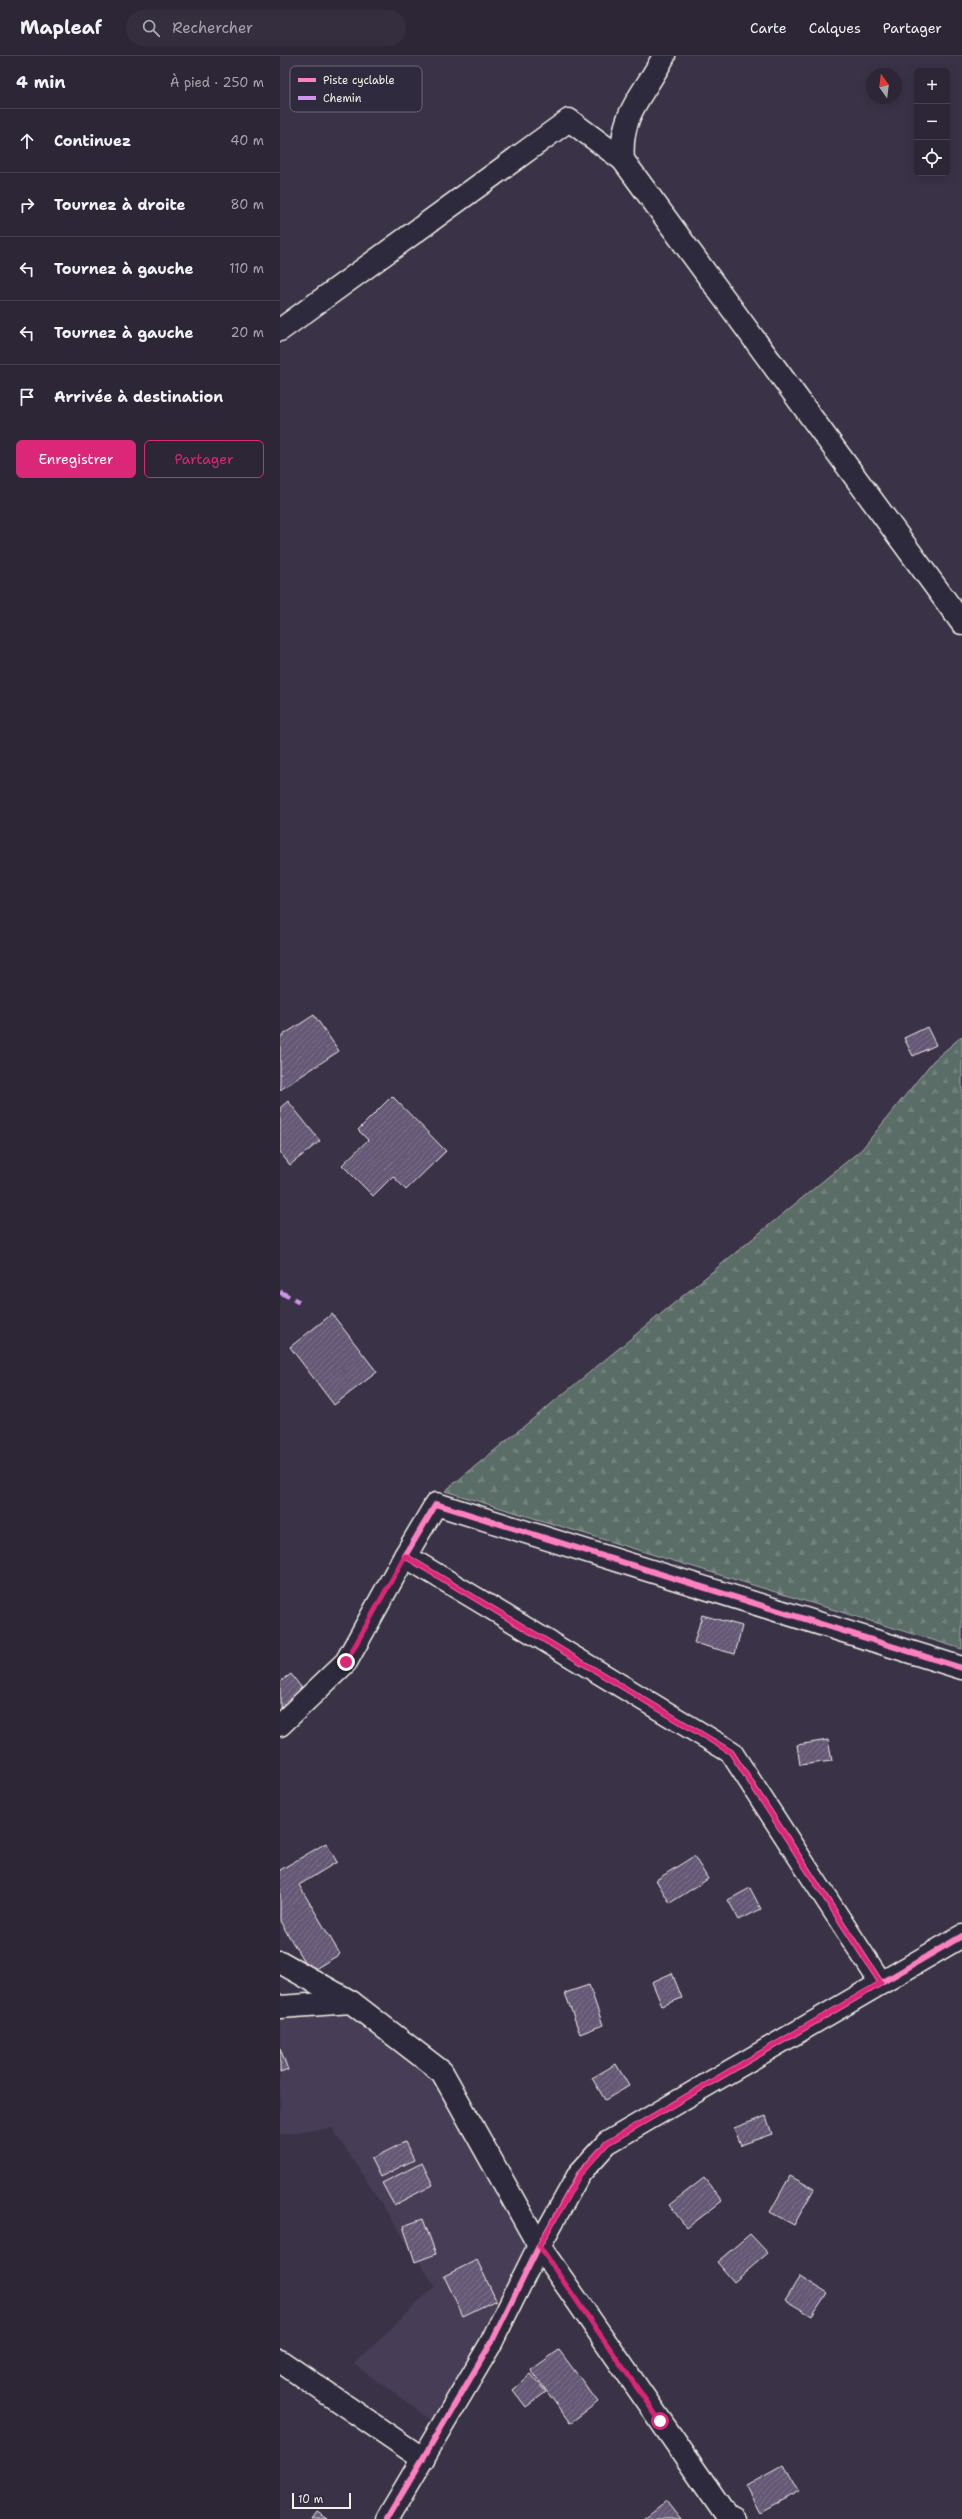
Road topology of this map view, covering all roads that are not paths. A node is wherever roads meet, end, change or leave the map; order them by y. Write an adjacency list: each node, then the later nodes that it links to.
1 (664, 56): 2 (street)
2 (624, 160): 3 (street); 4 (street)
3 (280, 330)
4 (962, 624)
5 (405, 1556): 6 (street); 7 (street); 10 (street)
6 (962, 1668)
7 (280, 1725)
8 (962, 1936): 10 (street)
9 (280, 1962): 11 (street)
10 (881, 1983): 13 (street)
11 (351, 2002): 12 (street); 13 (street)
12 (280, 2007)
13 (539, 2246): 15 (street); 16 (street)
14 (280, 2361): 15 (street)
15 (423, 2459): 17 (street)
16 (729, 2518)
17 (388, 2519)

